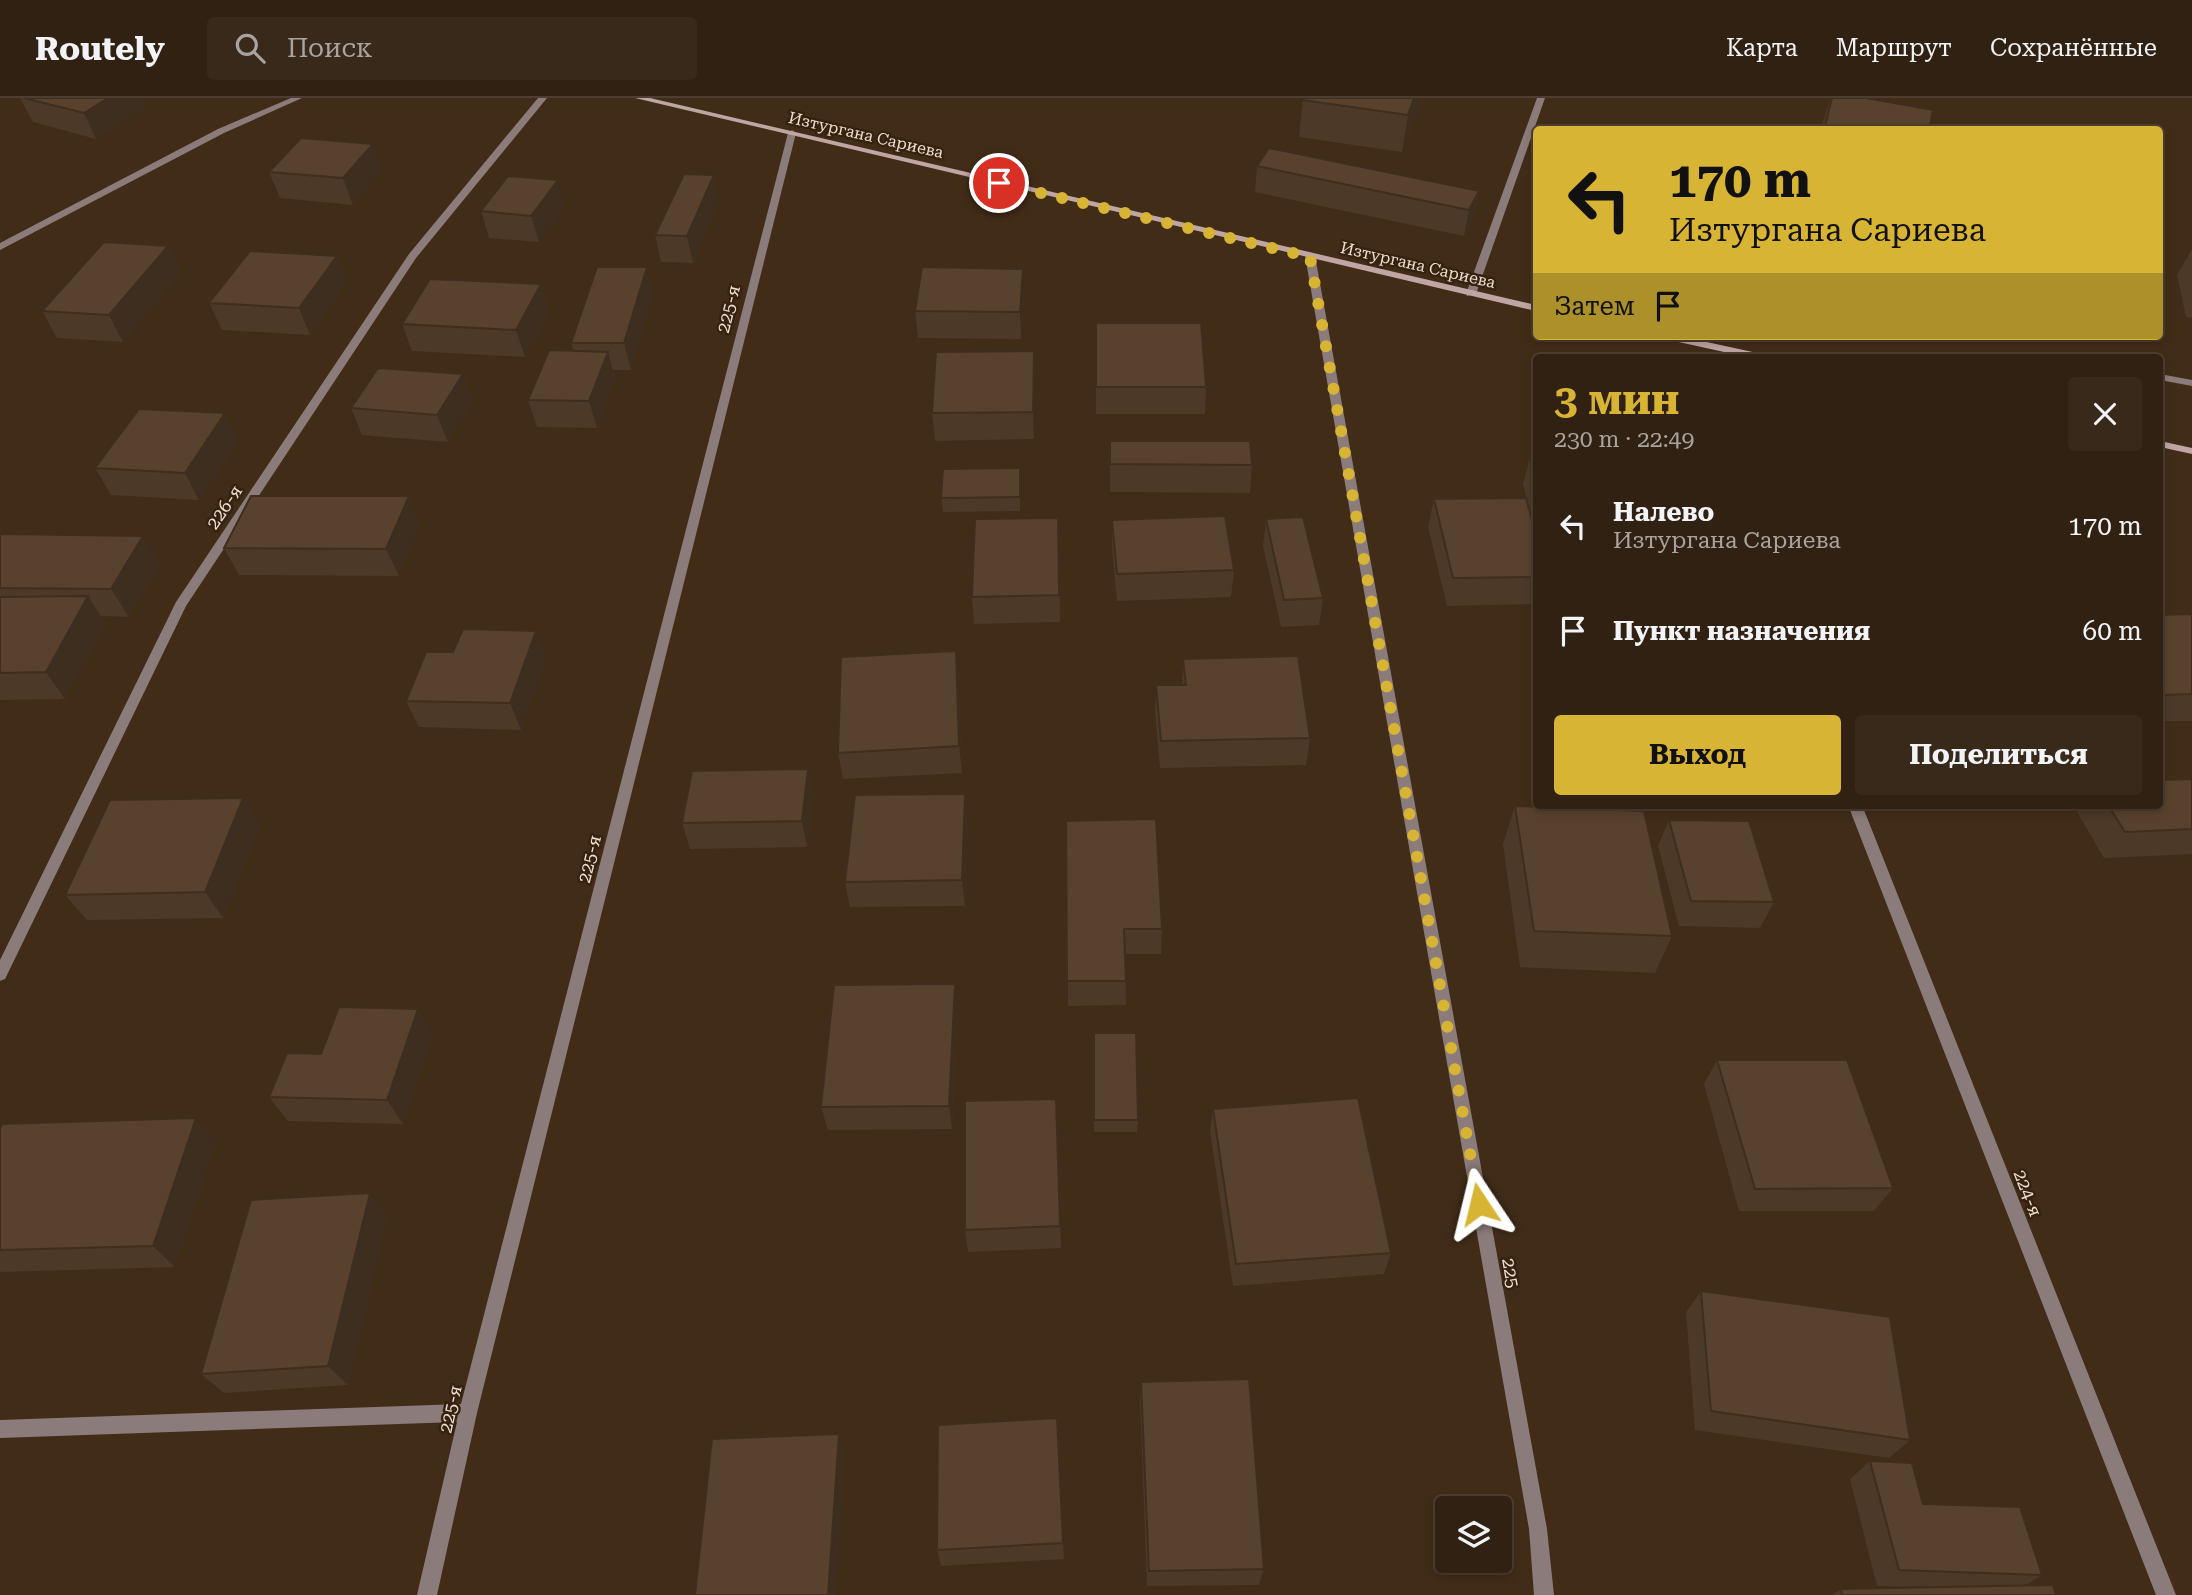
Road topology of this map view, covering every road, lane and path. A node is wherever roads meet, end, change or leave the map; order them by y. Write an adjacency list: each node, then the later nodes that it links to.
1 (298, 98): 6 (street)
2 (542, 98): 17 (street, 226-я)
3 (639, 98): 5 (street, Изтургана Сариева)
4 (1541, 98): 8 (street)
5 (792, 133): 7 (street, Изтургана Сариева); 18 (street, 225-я)
6 (0, 247)
7 (1310, 257): 8 (street, Изтургана Сариева); 21 (street, 225)
8 (1471, 294): 9 (street, Изтургана Сариева)
9 (1533, 307)
10 (1683, 340): 11 (street)
11 (1748, 354)
12 (2163, 378): 13 (street)
13 (2192, 383)
14 (2163, 445): 15 (street)
15 (2192, 451)
16 (1857, 809): 22 (street, 224-я)
17 (0, 975)
18 (468, 1413): 19 (street); 20 (street, 225-я)
19 (0, 1429)
20 (427, 1595)
21 (1544, 1595)
22 (2166, 1595)

